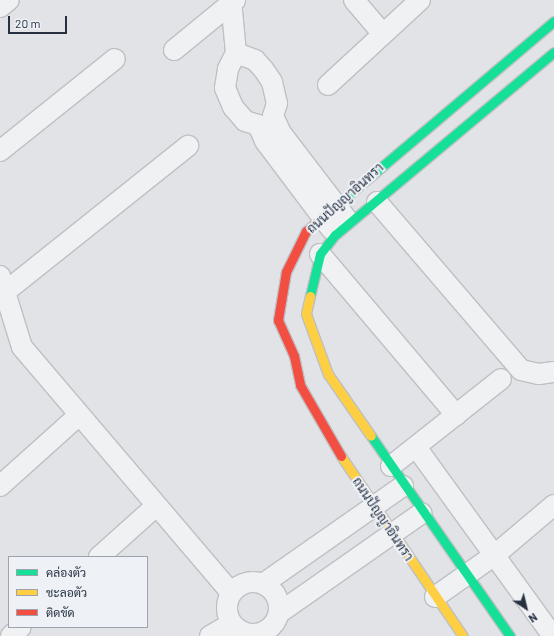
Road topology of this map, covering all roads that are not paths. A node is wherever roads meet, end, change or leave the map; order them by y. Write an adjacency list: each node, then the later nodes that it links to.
1 (9, 0): 5 (street)
2 (354, 0): 7 (street)
3 (420, 0): 7 (street)
4 (232, 1): 8 (street); 10 (street)
5 (0, 7)
6 (554, 21): 17 (street, ถนนปัญญาอินทรา)
7 (382, 33): 12 (street)
8 (174, 50)
9 (554, 52): 16 (street, ถนนปัญญาอินทรา)
10 (236, 54): 13 (street); 13 (street)
11 (115, 59): 15 (street)
12 (328, 85)
13 (265, 120): 17 (street); 18 (street)
14 (188, 146): 21 (street)
15 (0, 151)
16 (377, 202): 19 (street, ถนนปัญญาอินทรา); 22 (street)
17 (335, 204): 18 (street, ถนนปัญญาอินทรา); 19 (street)
18 (320, 217): 19 (street); 31 (street, ถนนปัญญาอินทรา)
19 (343, 229): 20 (street, ถนนปัญญาอินทรา)
20 (320, 254): 24 (street); 27 (street, ถนนปัญญาอินทรา)
21 (1, 288): 25 (street)
22 (554, 372)
23 (501, 379): 24 (street)
24 (456, 415): 26 (street)
25 (78, 416): 28 (street); 32 (street)
26 (416, 447): 27 (street); 35 (street)
27 (391, 466): 29 (street, ถนนปัญญาอินทรา)
28 (0, 486)
29 (404, 486): 31 (street); 33 (street, ถนนปัญญาอินทรา)
30 (554, 505): 35 (street)
31 (373, 506): 34 (street, ถนนปัญญาอินทรา); 38 (street)
32 (155, 507): 36 (street); 39 (street)
33 (422, 513): 34 (street); 37 (street, ถนนปัญญาอินทรา)
34 (392, 533): 40 (street, ถนนปัญญาอินทรา); 41 (street)
35 (496, 554): 37 (street); 49 (street)
36 (100, 556)
37 (467, 575): 40 (street); 48 (street, ถนนปัญญาอินทรา)
38 (263, 584): 39 (street); 41 (street)
39 (231, 593): 42 (street)
40 (435, 597): 47 (street, ถนนปัญญาอินทรา)
41 (279, 612): 44 (street)
42 (232, 624): 44 (street); 46 (street)
43 (20, 628): 45 (street)
44 (270, 633)
45 (11, 636)
46 (210, 636)
47 (463, 636)
48 (510, 636)
49 (553, 636)

